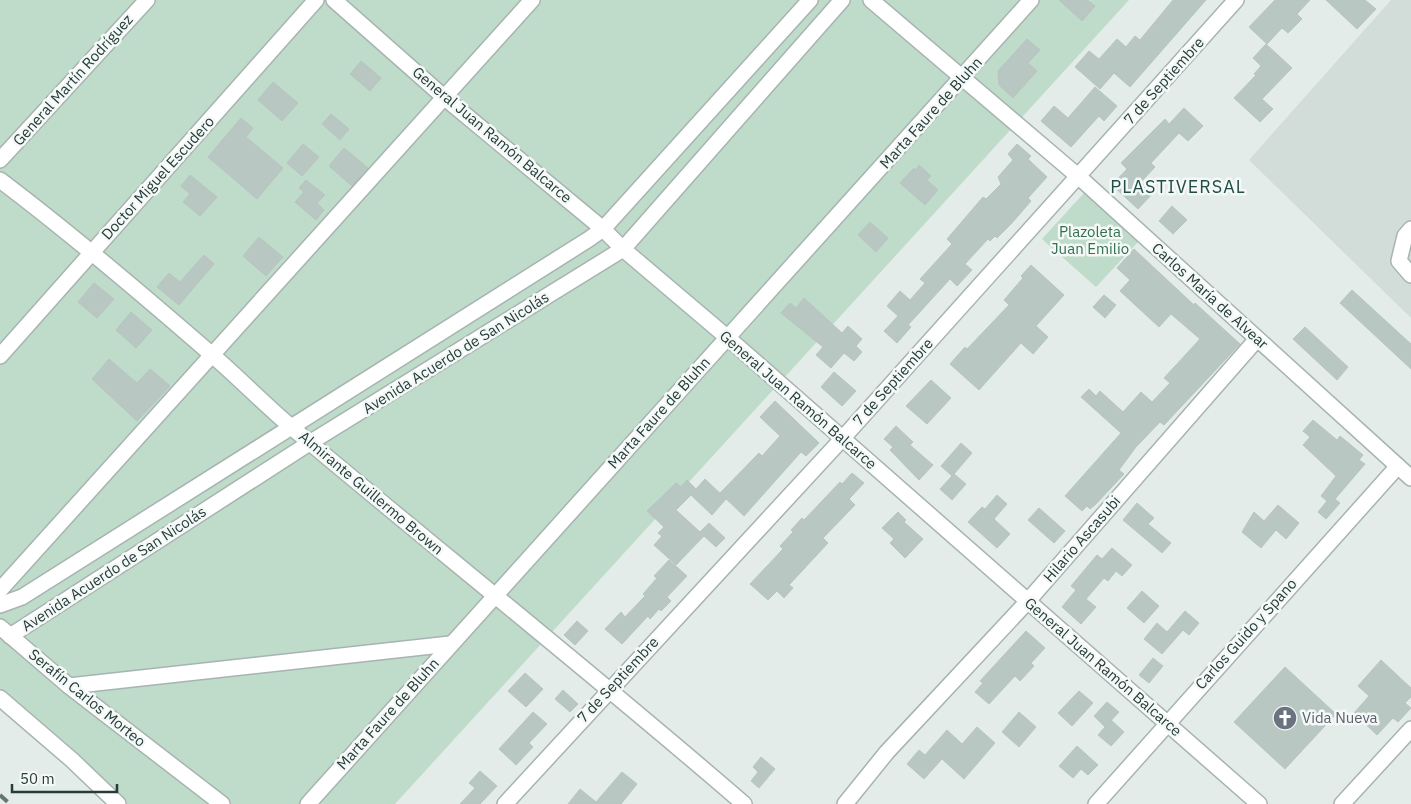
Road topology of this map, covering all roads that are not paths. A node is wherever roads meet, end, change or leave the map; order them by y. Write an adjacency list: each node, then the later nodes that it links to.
1 (147, 0): 12 (street, General Martín Rodríguez)
2 (316, 0): 18 (street, Doctor Miguel Escudero)
3 (334, 0): 11 (street, General Juan Ramón Balcarce)
4 (532, 0): 11 (street)
5 (810, 0): 15 (street, Avenida Acuerdo de San Nicolás)
6 (842, 0): 17 (street, Avenida Acuerdo de San Nicolás)
7 (871, 0): 10 (street, Carlos María de Alvear)
8 (1031, 0): 10 (street, Marta Faure de Bluhn)
9 (1236, 0): 13 (street, 7 de Septiembre)
10 (964, 77): 13 (street, Carlos María de Alvear); 20 (street, Marta Faure de Bluhn)
11 (445, 98): 15 (street, General Juan Ramón Balcarce); 22 (street)
12 (0, 160)
13 (1078, 177): 21 (street, Carlos María de Alvear); 25 (street, 7 de Septiembre)
14 (0, 180): 18 (street, Almirante Guillermo Brown)
15 (603, 229): 17 (street, General Juan Ramón Balcarce); 24 (street, Avenida Acuerdo de San Nicolás)
16 (1411, 230): 19 (street)
17 (623, 249): 20 (street, General Juan Ramón Balcarce); 26 (street, Avenida Acuerdo de San Nicolás)
18 (92, 252): 22 (street, Almirante Guillermo Brown); 23 (street, Doctor Miguel Escudero)
19 (1411, 275)
20 (728, 338): 25 (street, General Juan Ramón Balcarce); 30 (street, Marta Faure de Bluhn)
21 (1257, 339): 27 (street, Carlos María de Alvear); 31 (street, Hilario Ascasubi)
22 (212, 355): 24 (street, Almirante Guillermo Brown); 29 (street)
23 (0, 356)
24 (291, 426): 26 (street, Almirante Guillermo Brown); 32 (street, Avenida Acuerdo de San Nicolás)
25 (842, 439): 31 (street, General Juan Ramón Balcarce); 36 (street, 7 de Septiembre)
26 (311, 442): 30 (street, Almirante Guillermo Brown); 33 (street, Avenida Acuerdo de San Nicolás)
27 (1398, 466): 28 (street, Carlos María de Alvear); 38 (street, Carlos Guido y Spano)
28 (1411, 478)
29 (0, 590)
30 (494, 594): 34 (street, Marta Faure de Bluhn); 36 (street, Almirante Guillermo Brown)
31 (1027, 602): 38 (street, General Juan Ramón Balcarce); 45 (street, Hilario Ascasubi)
32 (0, 604)
33 (5, 632): 35 (street, Serafín Carlos Morteo)
34 (450, 644): 35 (street); 42 (street, Marta Faure de Bluhn)
35 (69, 686): 41 (street, Serafín Carlos Morteo)
36 (610, 688): 43 (street, 7 de Septiembre); 44 (street, Almirante Guillermo Brown)
37 (0, 698): 40 (street)
38 (1168, 722): 46 (street, Carlos Guido y Spano); 47 (street, General Juan Ramón Balcarce)
39 (1411, 729): 48 (street)
40 (118, 804)
41 (222, 804)
42 (308, 804)
43 (505, 804)
44 (744, 804)
45 (845, 804)
46 (1096, 804)
47 (1259, 804)
48 (1342, 804)

